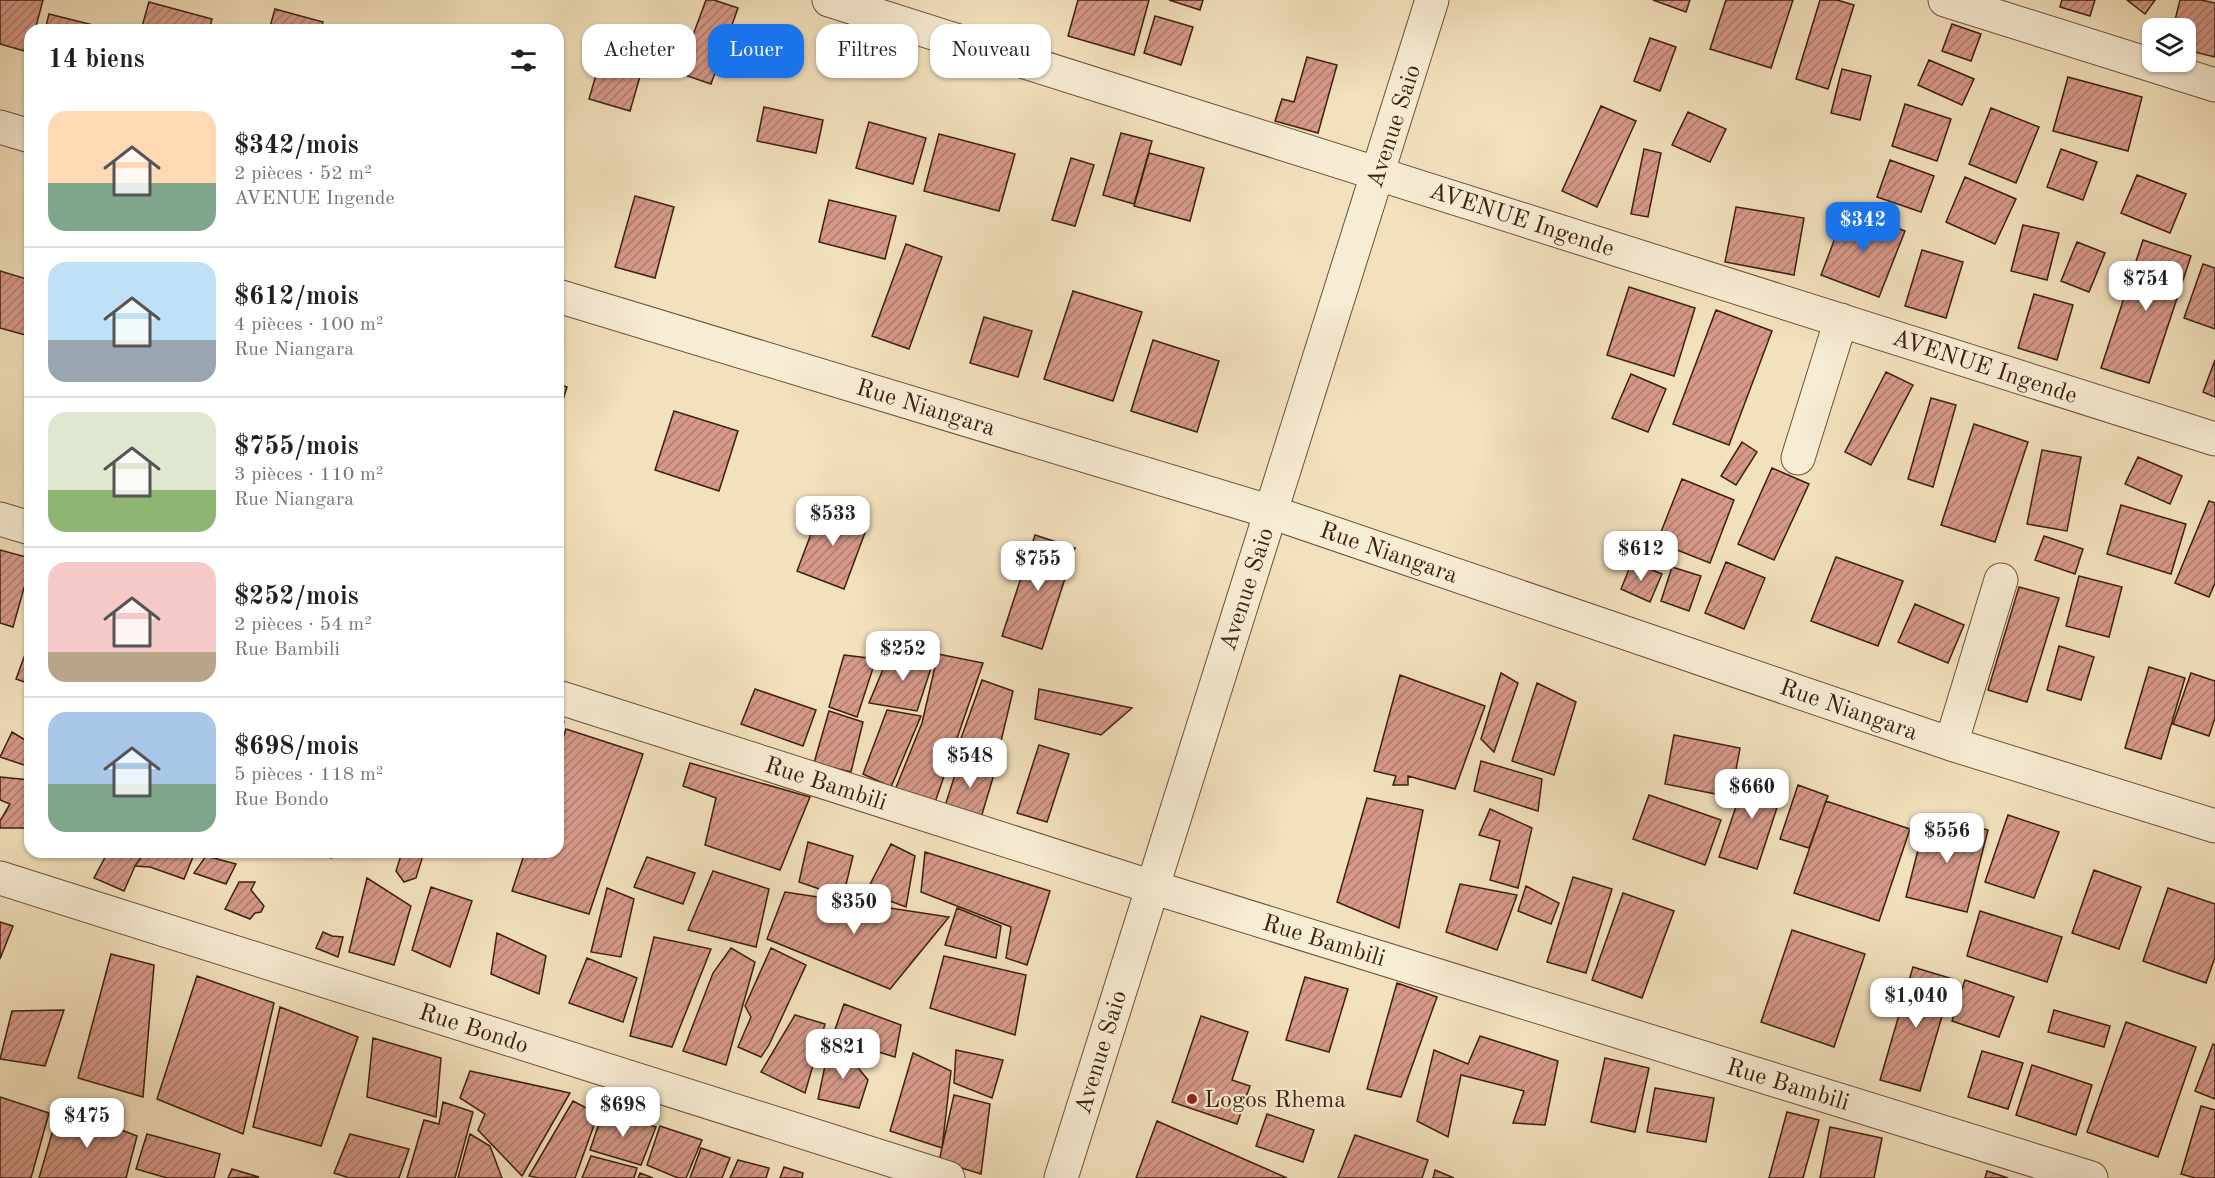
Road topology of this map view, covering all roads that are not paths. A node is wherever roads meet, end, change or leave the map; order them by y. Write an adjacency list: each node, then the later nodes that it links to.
1 (829, 0): 7 (street, AVENUE Ingende)
2 (1432, 0): 7 (street, Avenue Saio)
3 (1944, 0): 4 (street)
4 (2215, 85)
5 (0, 127): 6 (street)
6 (24, 134)
7 (1378, 173): 9 (street, AVENUE Ingende); 12 (street, Avenue Saio)
8 (564, 298): 12 (street, Rue Niangara)
9 (1841, 320): 10 (street, AVENUE Ingende); 11 (street)
10 (2215, 438)
11 (1798, 458)
12 (1271, 512): 17 (street, Rue Niangara); 20 (street, Avenue Saio)
13 (0, 519): 14 (street)
14 (24, 526)
15 (2001, 580): 17 (street)
16 (564, 699): 20 (street, Rue Bambili)
17 (1951, 744): 18 (street, Rue Niangara)
18 (2215, 826)
19 (0, 878): 21 (street, Rue Bondo)
20 (1152, 887): 22 (street, Avenue Saio); 23 (street, Rue Bambili)
21 (948, 1178)
22 (1060, 1178)
23 (2091, 1178)

